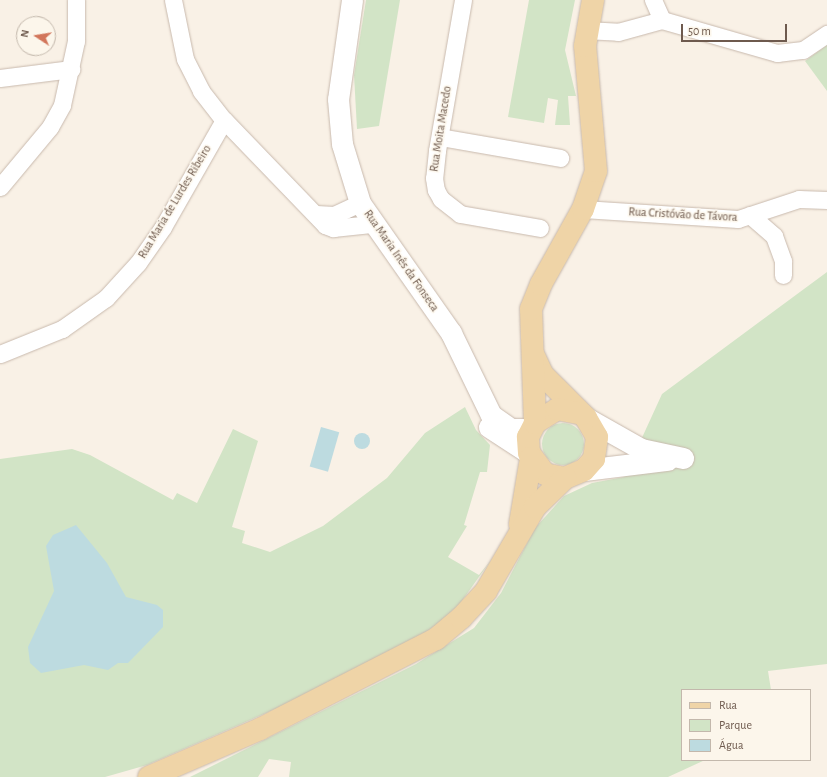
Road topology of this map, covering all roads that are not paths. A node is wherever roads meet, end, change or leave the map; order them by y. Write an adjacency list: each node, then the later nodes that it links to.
1 (76, 0): 10 (street)
2 (173, 0): 12 (street)
3 (352, 0): 17 (street, Rua Maria Inês da Fonseca)
4 (463, 0): 13 (street, Rua Moita Macedo)
5 (593, 0): 8 (main road)
6 (653, 0): 7 (street)
7 (662, 20): 8 (street); 9 (street)
8 (586, 30): 18 (main road)
9 (827, 34)
10 (71, 69): 11 (street); 15 (street)
11 (0, 78)
12 (224, 120): 19 (street); 25 (street, Rua Maria de Lurdes Ribeiro)
13 (440, 137): 14 (street); 22 (street, Rua Moita Macedo)
14 (560, 158)
15 (0, 187)
16 (827, 200): 20 (street, Rua Cristóvão de Távora)
17 (360, 203): 19 (street); 21 (street, Rua Maria Inês da Fonseca)
18 (584, 209): 20 (street, Rua Cristóvão de Távora); 24 (main road)
19 (316, 214): 21 (street)
20 (750, 215): 23 (street)
21 (371, 224): 26 (street, Rua Maria Inês da Fonseca)
22 (540, 228)
23 (783, 275)
24 (533, 353): 27 (main road); 28 (main road)
25 (0, 354)
26 (480, 396): 28 (street, Rua Maria Inês da Fonseca); 29 (street, Rua Maria Inês da Fonseca)
27 (584, 416): 28 (main road); 30 (main road); 30 (street)
28 (533, 426): 29 (main road)
29 (530, 456): 30 (main road); 31 (main road)
30 (575, 474): 31 (main road)
31 (518, 533): 32 (main road)
32 (149, 777)

